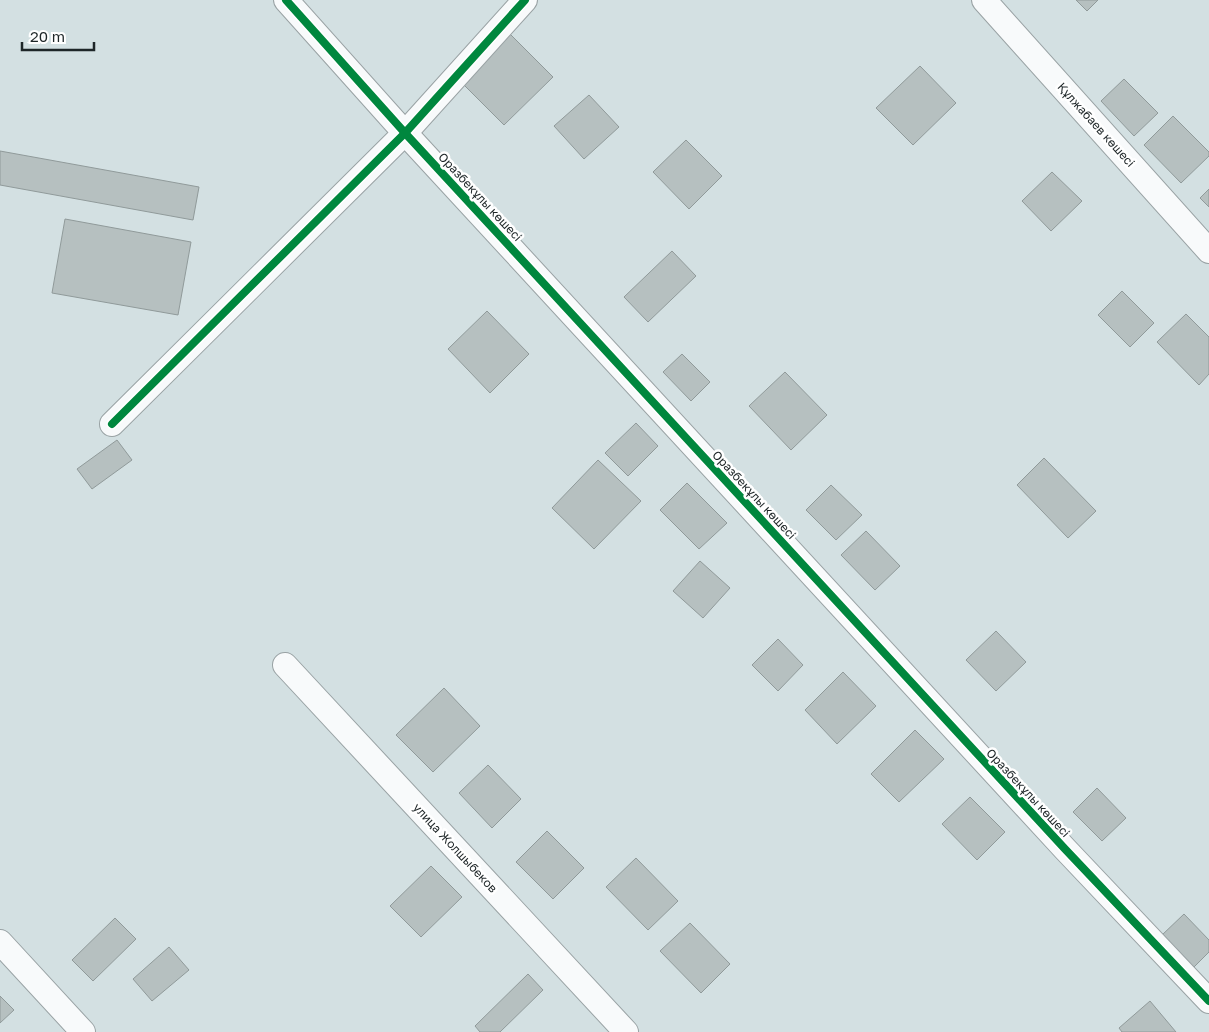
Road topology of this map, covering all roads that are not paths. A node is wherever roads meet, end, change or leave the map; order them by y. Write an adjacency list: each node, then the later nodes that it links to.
1 (286, 0): 4 (street, Оразбекұлы көшесі)
2 (525, 0): 4 (street)
3 (984, 0): 5 (street, Құлжабаев көшесі)
4 (405, 132): 6 (street); 9 (street, Оразбекұлы көшесі)
5 (1209, 251)
6 (112, 424)
7 (285, 665): 11 (street, улица Жолшыбеков)
8 (0, 942): 10 (street)
9 (1209, 1002)
10 (83, 1032)
11 (626, 1032)

